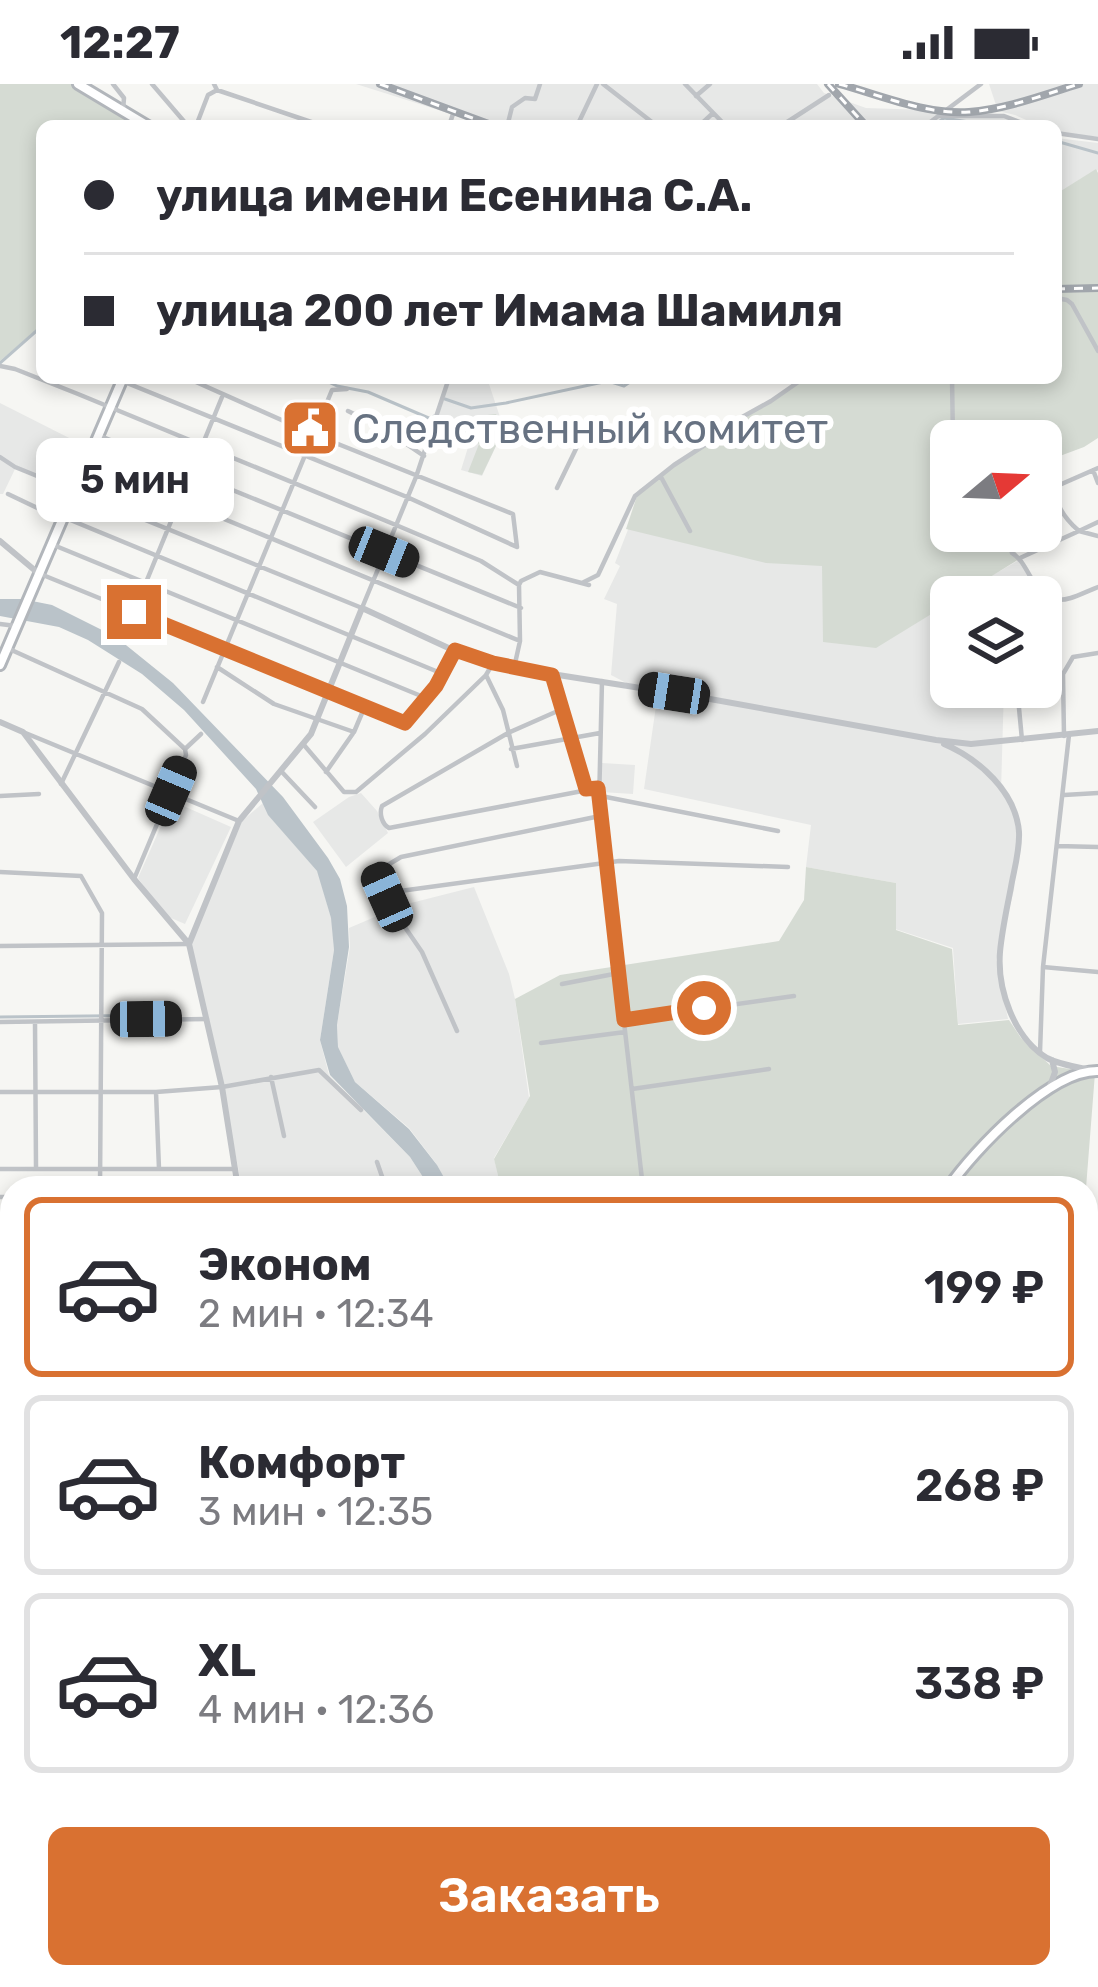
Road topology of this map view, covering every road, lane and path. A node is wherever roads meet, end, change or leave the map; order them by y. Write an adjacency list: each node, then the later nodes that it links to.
1 (78, 84): 12 (main road)
2 (113, 84): 12 (street)
3 (152, 84): 17 (street)
4 (540, 84): 21 (street)
5 (600, 84): 22 (street); 23 (street)
6 (685, 84): 11 (street)
7 (710, 84): 11 (street)
8 (981, 84): 15 (street)
9 (216, 87): 18 (street); 19 (street)
10 (829, 95): 26 (street)
11 (696, 96): 14 (street)
12 (122, 111): 16 (main road)
13 (453, 114): 20 (street)
14 (712, 114): 24 (street); 25 (street)
15 (938, 116): 27 (street); 28 (street)
16 (136, 120)
17 (186, 120)
18 (195, 120)
19 (307, 120)
20 (451, 120)
21 (509, 120)
22 (580, 120)
23 (649, 120)
24 (706, 120)
25 (719, 120)
26 (790, 120)
27 (933, 120)
28 (1014, 120)
29 (1062, 134): 30 (street)
30 (1098, 139)
31 (1062, 299): 32 (street)
32 (1098, 351)
33 (0, 367): 34 (street)
34 (36, 377)
35 (52, 384): 44 (street)
36 (121, 384): 44 (main road)
37 (135, 384): 46 (street)
38 (199, 384): 43 (street)
39 (446, 384): 53 (street)
40 (795, 384): 59 (street)
41 (952, 384): 47 (street)
42 (347, 389): 49 (street)
43 (222, 395): 46 (street); 49 (street)
44 (110, 407): 50 (main road); 51 (street)
45 (348, 411): 53 (street)
46 (213, 418): 51 (street); 52 (street)
47 (953, 420)
48 (590, 421): 63 (street)
49 (313, 434): 52 (street); 58 (street)
50 (98, 435): 55 (main road); 57 (street)
51 (202, 446): 57 (street); 61 (street)
52 (304, 456): 61 (street); 66 (street)
53 (424, 456): 58 (street)
54 (0, 457): 64 (street)
55 (86, 462): 64 (main road); 67 (street)
56 (1095, 469): 60 (street); 62 (street)
57 (191, 473): 67 (street); 68 (street)
58 (416, 477): 66 (street); 66 (street)
59 (661, 477): 75 (street); 90 (street)
60 (1098, 483)
61 (292, 484): 68 (street); 73 (street)
62 (1062, 484)
63 (557, 488)
64 (74, 490): 70 (main road); 74 (street)
65 (8, 494): 70 (street)
66 (407, 497): 73 (street)
67 (179, 501): 74 (street); 79 (street)
68 (281, 510): 79 (street); 82 (street)
69 (1062, 510): 72 (street)
70 (62, 518): 81 (main road); 84 (street)
71 (1098, 522): 76 (street)
72 (1070, 523): 76 (street); 77 (street)
73 (396, 524): 82 (street); 90 (street)
74 (168, 530): 84 (street); 86 (street)
75 (690, 531)
76 (1079, 531): 77 (street); 78 (street)
77 (1066, 536): 85 (street)
78 (1098, 536)
79 (271, 537): 86 (street); 88 (street)
80 (0, 542): 87 (street)
81 (51, 544): 87 (main road); 89 (street)
82 (384, 552): 88 (street); 94 (street)
83 (1012, 552): 85 (street)
84 (157, 557): 89 (street); 92 (street)
85 (1020, 558): 91 (street)
86 (259, 566): 92 (street); 93 (street)
87 (38, 573): 95 (street); 98 (main road)
88 (374, 581): 93 (street); 101 (street)
89 (146, 584): 95 (street); 96 (street)
90 (519, 585): 94 (street)
91 (1098, 587)
92 (247, 593): 96 (street); 99 (street)
93 (362, 608): 99 (street); 104 (street)
94 (521, 608): 101 (street)
95 (134, 612): 100 (street); 103 (street)
96 (237, 619): 103 (street); 107 (street)
97 (0, 623): 98 (street)
98 (17, 624): 102 (main road)
99 (350, 635): 107 (street); 112 (street)
100 (124, 636)
101 (520, 641): 111 (street)
102 (7, 648): 109 (main road); 117 (street)
103 (225, 648): 110 (street); 116 (street)
104 (455, 650): 108 (street); 112 (street)
105 (1098, 656): 131 (street)
106 (119, 662): 117 (street)
107 (339, 662): 116 (street); 118 (street)
108 (493, 663): 111 (street); 113 (street)
109 (0, 665)
110 (217, 667): 119 (street); 123 (street)
111 (514, 668): 114 (street)
112 (443, 674): 118 (street)
113 (486, 675): 128 (street); 140 (street)
114 (552, 675): 115 (street); 122 (street)
115 (602, 681): 129 (street); 133 (street)
116 (328, 690): 120 (street); 123 (street)
117 (104, 693): 136 (street); 138 (street)
118 (426, 698): 120 (street)
119 (203, 702)
120 (365, 706): 127 (street)
121 (1019, 708): 134 (street)
122 (560, 710): 128 (street); 132 (street)
123 (316, 719): 127 (street); 135 (street)
124 (0, 722): 126 (street)
125 (1098, 730): 131 (street)
126 (23, 732): 138 (street); 142 (street)
127 (354, 732): 140 (street)
128 (508, 733): 137 (street); 143 (street)
129 (600, 733): 132 (street); 145 (street)
130 (201, 734): 136 (street)
131 (1067, 735): 134 (street); 148 (street)
132 (569, 738): 137 (street); 143 (street)
133 (935, 740): 134 (street); 177 (street)
134 (1022, 740)
135 (304, 746): 140 (street); 141 (street)
136 (185, 749): 144 (street)
137 (512, 749): 139 (street)
138 (76, 752): 142 (street); 144 (street)
139 (517, 766)
140 (326, 772)
141 (279, 774): 150 (street); 152 (street)
142 (61, 784): 159 (street)
143 (586, 789): 145 (street)
144 (171, 791): 152 (street); 159 (street)
145 (599, 792): 151 (street); 153 (street)
146 (39, 794): 149 (street)
147 (1098, 794): 148 (street)
148 (1064, 795): 154 (street)
149 (0, 796)
150 (315, 807)
151 (601, 816): 156 (street); 160 (street)
152 (239, 821): 161 (street)
153 (778, 831)
154 (1057, 847): 155 (street); 164 (street)
155 (1098, 848)
156 (606, 863): 157 (street); 160 (street); 166 (street)
157 (788, 867)
158 (0, 872): 163 (street)
159 (134, 879): 161 (street)
160 (387, 897): 174 (street)
161 (189, 944): 163 (street); 169 (street)
162 (0, 946): 163 (street)
163 (101, 946): 170 (street)
164 (1043, 967): 165 (street); 177 (street)
165 (1098, 971)
166 (619, 973): 167 (street); 171 (street)
167 (562, 984)
168 (794, 996): 171 (street)
169 (207, 1019): 170 (street); 182 (street)
170 (101, 1020): 173 (street); 188 (street)
171 (624, 1020): 175 (street)
172 (0, 1022): 173 (street)
173 (35, 1023): 186 (street)
174 (457, 1030)
175 (626, 1032): 176 (street); 183 (street)
176 (542, 1043)
177 (1040, 1052): 178 (street)
178 (1052, 1060): 180 (street); 184 (street)
179 (769, 1069): 183 (street)
180 (1095, 1070): 184 (main road)
181 (271, 1077): 182 (street); 189 (street); 190 (street)
182 (222, 1087): 187 (street); 192 (street)
183 (632, 1089): 200 (street)
184 (1048, 1090): 201 (main road)
185 (0, 1092): 186 (street)
186 (37, 1092): 188 (street); 194 (street)
187 (156, 1092): 188 (street); 196 (street)
188 (100, 1093): 195 (street)
189 (361, 1111)
190 (284, 1136)
191 (377, 1162): 199 (street)
192 (237, 1168): 196 (street); 198 (street)
193 (0, 1169): 194 (street)
194 (36, 1169): 195 (street)
195 (100, 1169): 196 (street); 197 (street)
196 (159, 1169)
197 (100, 1176)
198 (237, 1176)
199 (382, 1176)
200 (642, 1176)
201 (956, 1176)

